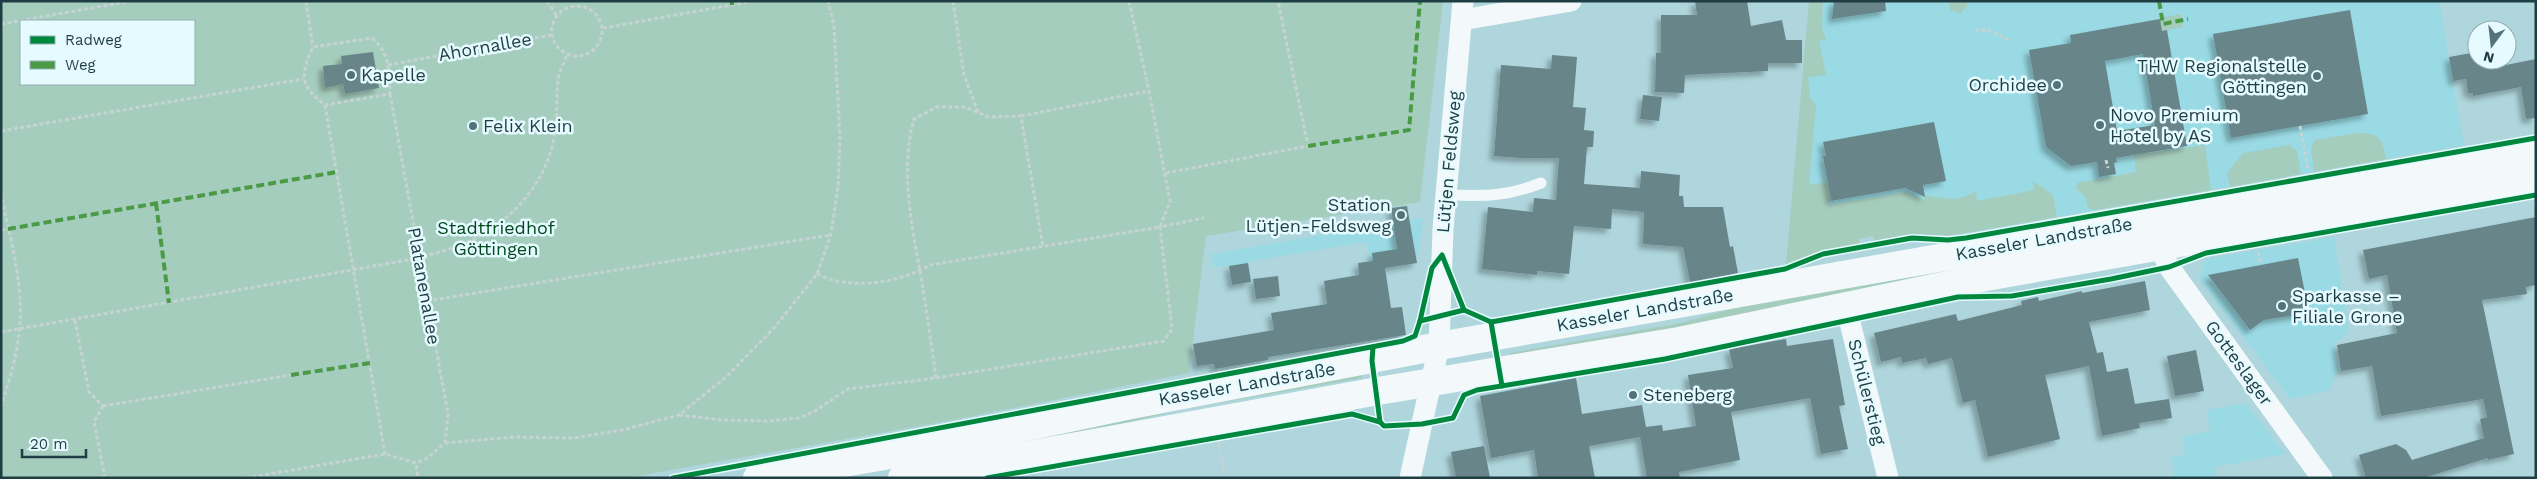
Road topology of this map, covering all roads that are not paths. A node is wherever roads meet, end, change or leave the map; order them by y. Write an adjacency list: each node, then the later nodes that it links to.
1 (1571, 1): 2 (street)
2 (1462, 10): 6 (street, Lütjen Feldsweg)
3 (2536, 153): 9 (main road, Kasseler Landstraße)
4 (2536, 180): 7 (main road, Kasseler Landstraße)
5 (1541, 183): 6 (lane)
6 (1446, 195): 9 (street, Lütjen Feldsweg)
7 (2158, 245): 8 (main road, Kasseler Landstraße); 15 (street, Gotteslager)
8 (1846, 306): 10 (main road, Kasseler Landstraße); 14 (street, Schülerstieg)
9 (1439, 346): 10 (street, Lütjen Feldsweg); 11 (main road, Kasseler Landstraße)
10 (1432, 383): 12 (main road, Kasseler Landstraße); 13 (street, Lütjen Feldsweg)
11 (757, 478)
12 (902, 478)
13 (1410, 478)
14 (1888, 478)
15 (2322, 478)

